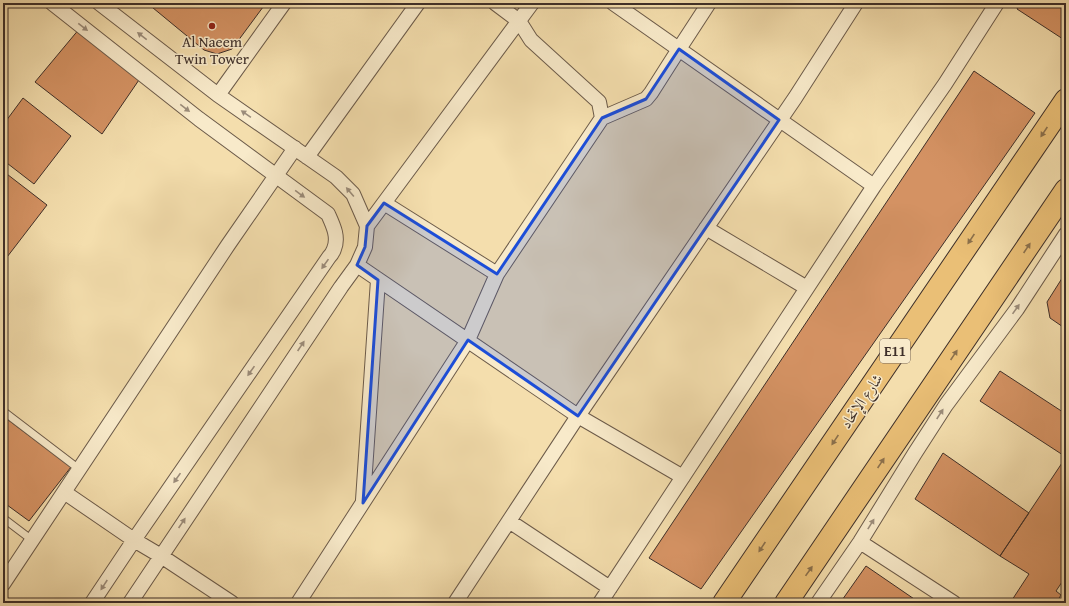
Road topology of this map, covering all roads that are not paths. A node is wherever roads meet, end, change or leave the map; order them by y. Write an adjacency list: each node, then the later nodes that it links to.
1 (52, 3): 19 (street, one-way to 19)
2 (99, 3): 13 (street, one-way to 2)
3 (284, 3): 13 (street)
4 (418, 3): 18 (street)
5 (494, 3): 11 (street)
6 (532, 3): 11 (street)
7 (613, 3): 12 (street)
8 (710, 3): 12 (street)
9 (856, 3): 16 (street)
10 (997, 3): 20 (street)
11 (519, 21): 15 (street); 22 (street)
12 (679, 49): 15 (street); 16 (street)
13 (218, 95): 17 (street, one-way to 13)
14 (1066, 100): 52 (main road, شارع الإتحاد / E11, one-way to 52)
15 (602, 118): 28 (street)
16 (779, 120): 20 (street); 24 (street)
17 (294, 148): 18 (street); 19 (street)
18 (307, 157): 23 (street, one-way to 18)
19 (275, 176): 34 (street); 41 (street, one-way to 41)
20 (874, 186): 30 (street)
21 (1066, 190): 53 (main road, one-way to 21)
22 (384, 203): 23 (street); 28 (street)
23 (367, 226): 27 (street)
24 (706, 228): 30 (street); 33 (street)
25 (1066, 234): 26 (street)
26 (1062, 250): 42 (street, one-way to 26)
27 (357, 265): 29 (street); 43 (street, one-way to 27)
28 (497, 274): 31 (street)
29 (378, 280): 31 (street); 37 (street)
30 (807, 288): 35 (street)
31 (468, 340): 33 (street); 37 (street)
32 (3, 411): 34 (lane)
33 (578, 416): 35 (street); 39 (street)
34 (79, 469): 36 (street)
35 (683, 478): 45 (street)
36 (64, 492): 40 (street); 41 (street)
37 (363, 503): 50 (street)
38 (3, 518): 40 (lane)
39 (508, 521): 45 (street); 46 (street)
40 (32, 540): 44 (street)
41 (134, 540): 43 (street); 47 (street, one-way to 47)
42 (860, 542): 54 (street); 55 (street)
43 (161, 556): 48 (street); 49 (street)
44 (3, 584)
45 (610, 588): 51 (street)
46 (458, 602)
47 (92, 603)
48 (130, 603)
49 (232, 603)
50 (298, 603)
51 (600, 603)
52 (724, 603)
53 (786, 603)
54 (818, 603)
55 (953, 603)

